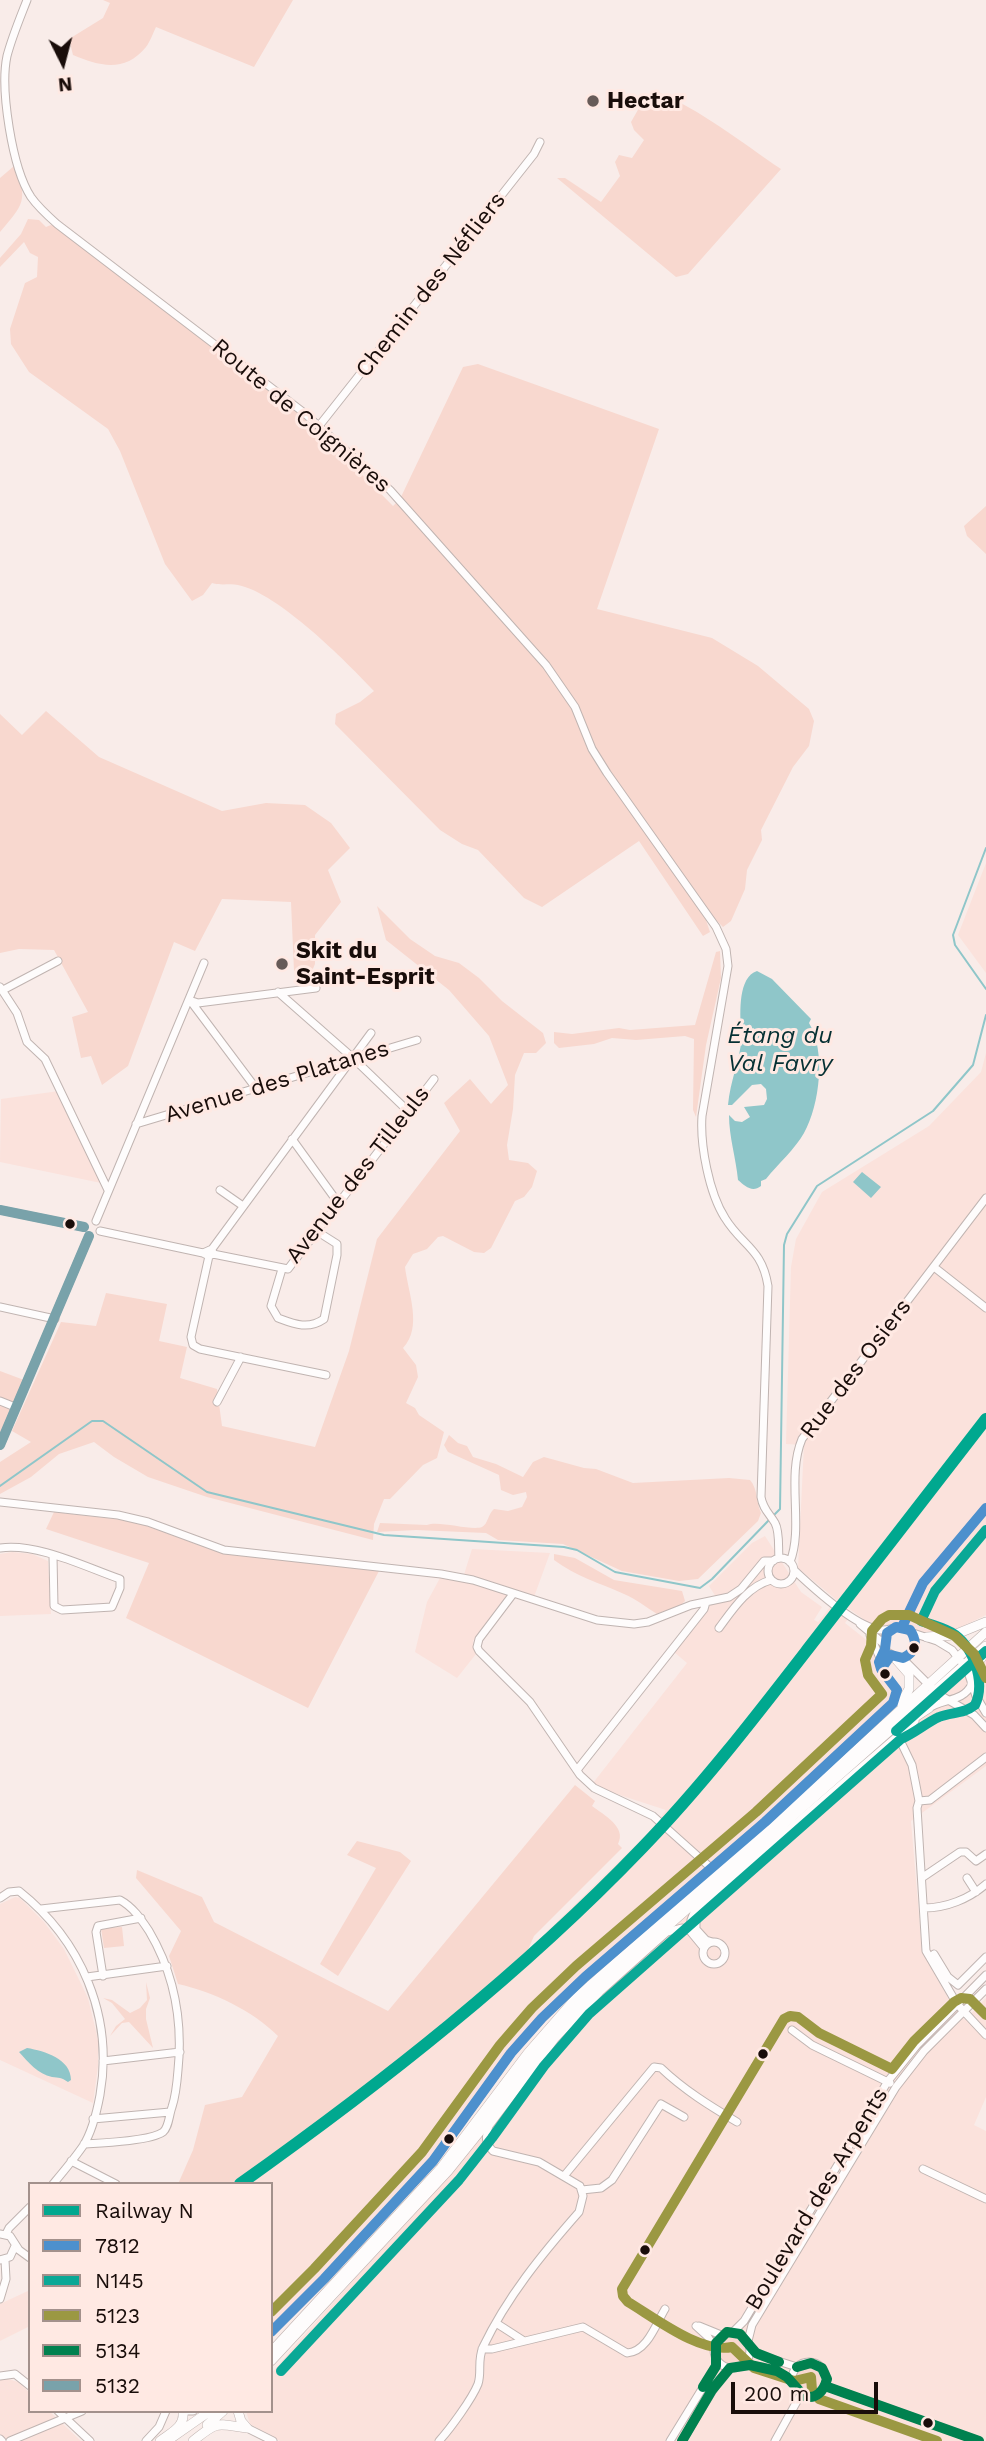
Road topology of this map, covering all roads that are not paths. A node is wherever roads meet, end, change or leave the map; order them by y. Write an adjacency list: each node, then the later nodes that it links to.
1 (27, 0): 3 (street, Route de Coignières)
2 (540, 142): 3 (street, Chemin des Néfliers)
3 (318, 426): 46 (street, Route de Coignières)
4 (58, 961): 7 (street)
5 (204, 963): 9 (street)
6 (316, 988): 8 (street)
7 (1, 989): 18 (street)
8 (278, 992): 9 (street); 12 (street)
9 (189, 1000): 14 (street); 16 (street)
10 (372, 1033): 12 (street)
11 (417, 1040): 12 (street, Avenue des Platanes)
12 (354, 1058): 14 (street, Avenue des Platanes); 15 (street); 17 (street)
13 (434, 1079): 15 (street, Avenue des Tilleuls)
14 (255, 1087): 16 (street, Avenue des Platanes)
15 (409, 1112): 21 (street, Avenue des Tilleuls)
16 (136, 1124): 18 (street)
17 (292, 1139): 21 (street); 22 (street)
18 (108, 1190): 25 (street)
19 (220, 1190): 22 (street)
20 (986, 1198): 23 (street, Rue des Osiers)
21 (339, 1204): 28 (street, Avenue des Tilleuls)
22 (243, 1206): 30 (street)
23 (983, 1206): 31 (street, Rue des Osiers)
24 (0, 1210): 26 (street)
25 (96, 1221): 26 (street); 27 (street)
26 (84, 1227): 29 (street)
27 (100, 1231): 29 (street); 30 (street)
28 (318, 1232): 32 (street, Avenue des Tilleuls); 32 (street)
29 (89, 1236): 35 (street)
30 (209, 1253): 32 (street); 36 (street)
31 (933, 1267): 34 (street); 47 (street, Rue des Osiers)
32 (282, 1269)
33 (0, 1307): 35 (street)
34 (986, 1308)
35 (55, 1319): 40 (street)
36 (240, 1357): 37 (street); 39 (street)
37 (326, 1375)
38 (0, 1401): 40 (street)
39 (217, 1402)
40 (15, 1407): 41 (street)
41 (0, 1445)
42 (0, 1502): 53 (street)
43 (986, 1508): 57 (street)
44 (0, 1549): 45 (street)
45 (54, 1556): 45 (street)
46 (776, 1560): 47 (street); 48 (street); 49 (street)
47 (792, 1566): 51 (street); 52 (street)
48 (758, 1568): 49 (street); 54 (street)
49 (768, 1569): 50 (street)
50 (771, 1580): 51 (street); 58 (street)
51 (787, 1583): 52 (street)
52 (809, 1585): 55 (street)
53 (513, 1594): 54 (street); 78 (street)
54 (706, 1602): 78 (street)
55 (851, 1617): 59 (street); 61 (street)
56 (984, 1625): 62 (main road); 66 (main road)
57 (902, 1627): 59 (street); 60 (street)
58 (719, 1628)
59 (891, 1629): 64 (street)
60 (913, 1633): 62 (street); 64 (street)
61 (870, 1634): 64 (street); 65 (street)
62 (927, 1637): 66 (street)
63 (986, 1649): 66 (main road); 68 (main road)
64 (890, 1653): 65 (street); 67 (street); 69 (street); 73 (main road)
65 (880, 1658): 67 (street)
66 (961, 1660): 68 (street); 69 (main road)
67 (881, 1669): 81 (street)
68 (972, 1684): 70 (street); 72 (street)
69 (931, 1687): 70 (street); 73 (main road)
70 (949, 1700): 71 (street); 74 (street)
71 (929, 1708): 73 (main road)
72 (986, 1713)
73 (894, 1727): 75 (street); 76 (street); 110 (main road); 132 (main road)
74 (986, 1728)
75 (882, 1749): 76 (street); 87 (street)
76 (908, 1757): 79 (street)
77 (986, 1757): 79 (street)
78 (577, 1770): 81 (street)
79 (917, 1797): 82 (street)
80 (986, 1854): 82 (street)
81 (711, 1868): 134 (street)
82 (923, 1877): 88 (street)
83 (967, 1878): 85 (street)
84 (986, 1884): 85 (street)
85 (976, 1892): 88 (street)
86 (0, 1898): 89 (street)
87 (703, 1904): 91 (street); 92 (street)
88 (924, 1908): 100 (street)
89 (41, 1909): 90 (street); 99 (street)
90 (141, 1918): 96 (street); 98 (street)
91 (690, 1931): 93 (street); 106 (street)
92 (713, 1942): 93 (street); 93 (street)
93 (704, 1948)
94 (934, 1954): 100 (street)
95 (986, 1957): 100 (street)
96 (167, 1966): 98 (street); 107 (street)
97 (986, 1975): 102 (street, Boulevard des Arpents)
98 (103, 1976): 99 (street)
99 (87, 1977): 108 (street)
100 (945, 1978): 102 (street)
101 (986, 1989): 103 (street, Boulevard des Arpents)
102 (957, 2004): 103 (street); 109 (street, Boulevard des Arpents)
103 (964, 2012): 105 (street); 111 (street, Boulevard des Arpents)
104 (792, 2029): 109 (street)
105 (986, 2035)
106 (556, 2038): 110 (main road); 119 (street)
107 (180, 2052): 108 (street); 112 (street)
108 (103, 2061): 114 (street)
109 (888, 2081): 111 (street); 135 (street, Boulevard des Arpents)
110 (512, 2086): 143 (main road)
111 (896, 2087): 139 (street, Boulevard des Arpents)
112 (170, 2112): 114 (street); 116 (street)
113 (684, 2118): 122 (street)
114 (93, 2119): 116 (street)
115 (737, 2122): 119 (street)
116 (84, 2144): 117 (street)
117 (71, 2161): 120 (street); 121 (street)
118 (923, 2169): 123 (street)
119 (564, 2176): 122 (street)
120 (55, 2182)
121 (112, 2182)
122 (582, 2190): 133 (street)
123 (986, 2199)
124 (28, 2209): 125 (street)
125 (3, 2234): 126 (street)
126 (15, 2246): 127 (street); 128 (street)
127 (6, 2258): 129 (street); 130 (street)
128 (28, 2258)
129 (28, 2260)
130 (0, 2299)
131 (665, 2309): 138 (street)
132 (309, 2310): 137 (main road); 142 (main road)
133 (496, 2323): 138 (street); 141 (street)
134 (273, 2330)
135 (733, 2332): 136 (street); 139 (street)
136 (721, 2335): 140 (street); 140 (street)
137 (273, 2341)
138 (524, 2341): 141 (street)
139 (749, 2344): 145 (street); 146 (street)
140 (714, 2347): 144 (street)
141 (482, 2349): 171 (street)
142 (273, 2350)
143 (273, 2359)
144 (716, 2359): 147 (street); 172 (street)
145 (742, 2365): 147 (street); 149 (street)
146 (797, 2367): 149 (street); 151 (street)
147 (731, 2368): 173 (street)
148 (0, 2376): 150 (street)
149 (792, 2382): 152 (street)
150 (28, 2384)
151 (825, 2386): 152 (street); 162 (street)
152 (801, 2394): 174 (street)
153 (60, 2413): 160 (street)
154 (72, 2413): 160 (street)
155 (167, 2413): 165 (street)
156 (183, 2413): 166 (main road)
157 (207, 2413): 167 (main road)
158 (221, 2413): 168 (main road)
159 (239, 2413): 161 (main road)
160 (65, 2417): 163 (street); 164 (street)
161 (247, 2428): 169 (main road); 170 (street)
162 (964, 2438): 175 (street)
163 (10, 2441)
164 (90, 2441)
165 (146, 2441)
166 (160, 2441)
167 (167, 2441)
168 (186, 2441)
169 (193, 2441)
170 (273, 2441)
171 (439, 2441)
172 (670, 2441)
173 (682, 2441)
174 (775, 2441)
175 (979, 2441)

